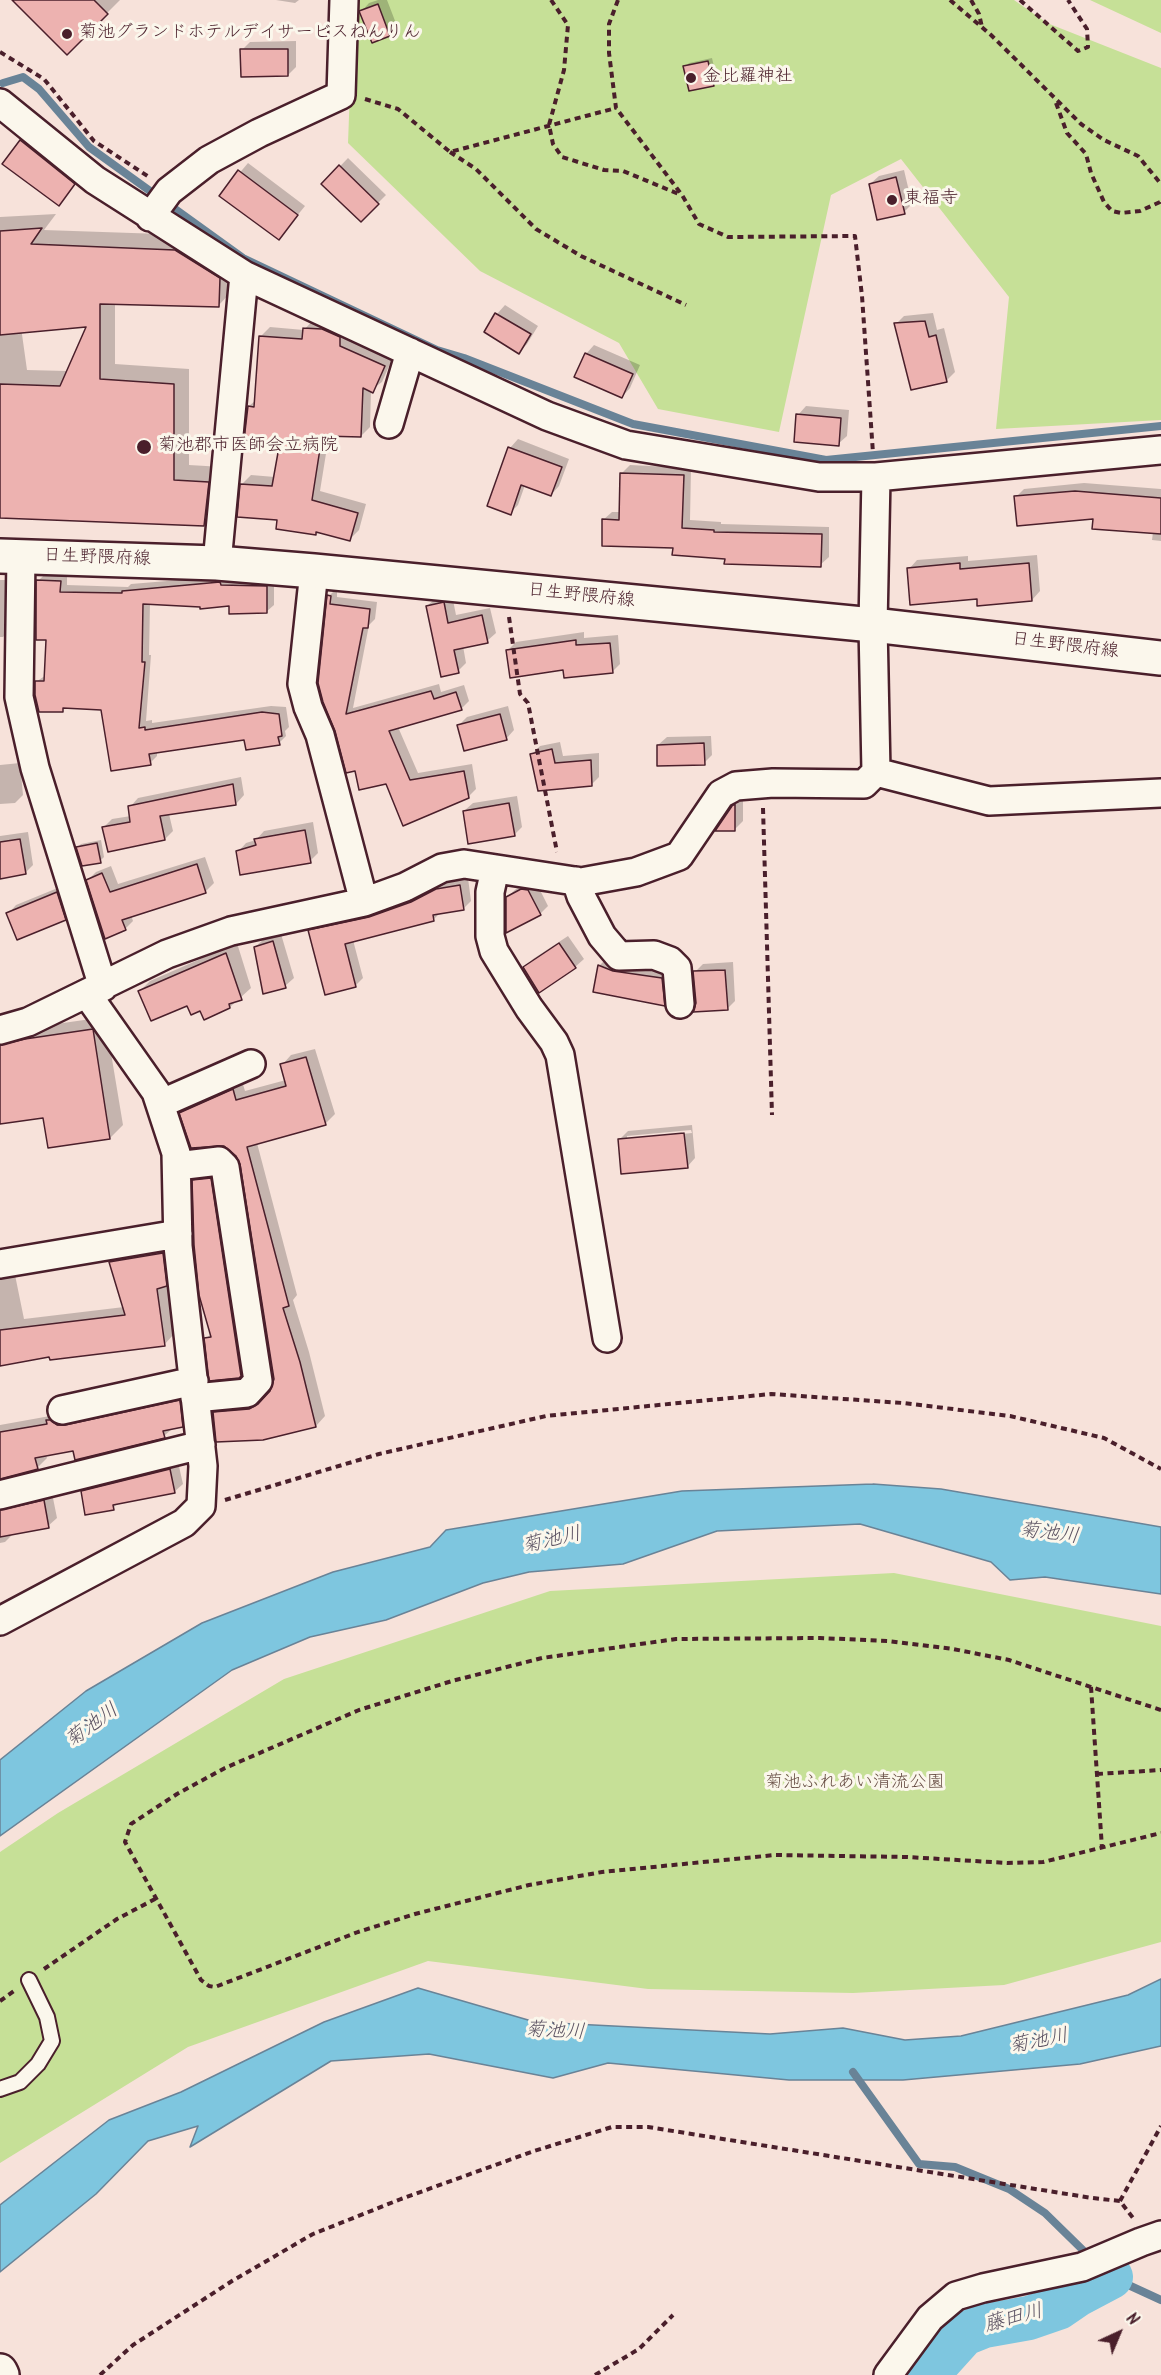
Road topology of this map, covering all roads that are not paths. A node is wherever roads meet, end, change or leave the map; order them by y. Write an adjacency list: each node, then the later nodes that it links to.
1 (345, 0): 3 (street)
2 (0, 104): 3 (street)
3 (150, 217): 4 (street)
4 (244, 274): 5 (street); 10 (street)
5 (410, 352): 6 (street); 8 (street)
6 (389, 424)
7 (1161, 450): 8 (street)
8 (876, 477): 12 (street)
9 (11, 556): 10 (main road, 日生野隈府線); 19 (street)
10 (217, 563): 11 (main road, 日生野隈府線)
11 (314, 571): 12 (main road, 日生野隈府線); 18 (street)
12 (873, 625): 13 (main road, 日生野隈府線); 14 (street)
13 (1161, 658)
14 (876, 772): 15 (street); 17 (street)
15 (1161, 793)
16 (495, 869): 17 (street); 18 (street); 27 (street)
17 (566, 879): 20 (street)
18 (364, 902): 19 (street)
19 (95, 991): 21 (street); 23 (street)
20 (680, 1004)
21 (0, 1030)
22 (251, 1064): 23 (street)
23 (160, 1104): 24 (street)
24 (177, 1166): 25 (street); 28 (street)
25 (178, 1234): 26 (street); 28 (street)
26 (0, 1264)
27 (607, 1338)
28 (194, 1389): 29 (street); 30 (street)
29 (62, 1410)
30 (201, 1445): 31 (street); 32 (street)
31 (0, 1495)
32 (0, 1621)
33 (29, 1980): 34 (lane)
34 (0, 2089)
35 (1151, 2238): 38 (street)
36 (0, 2371): 37 (main road)
37 (2, 2375)
38 (888, 2375)

